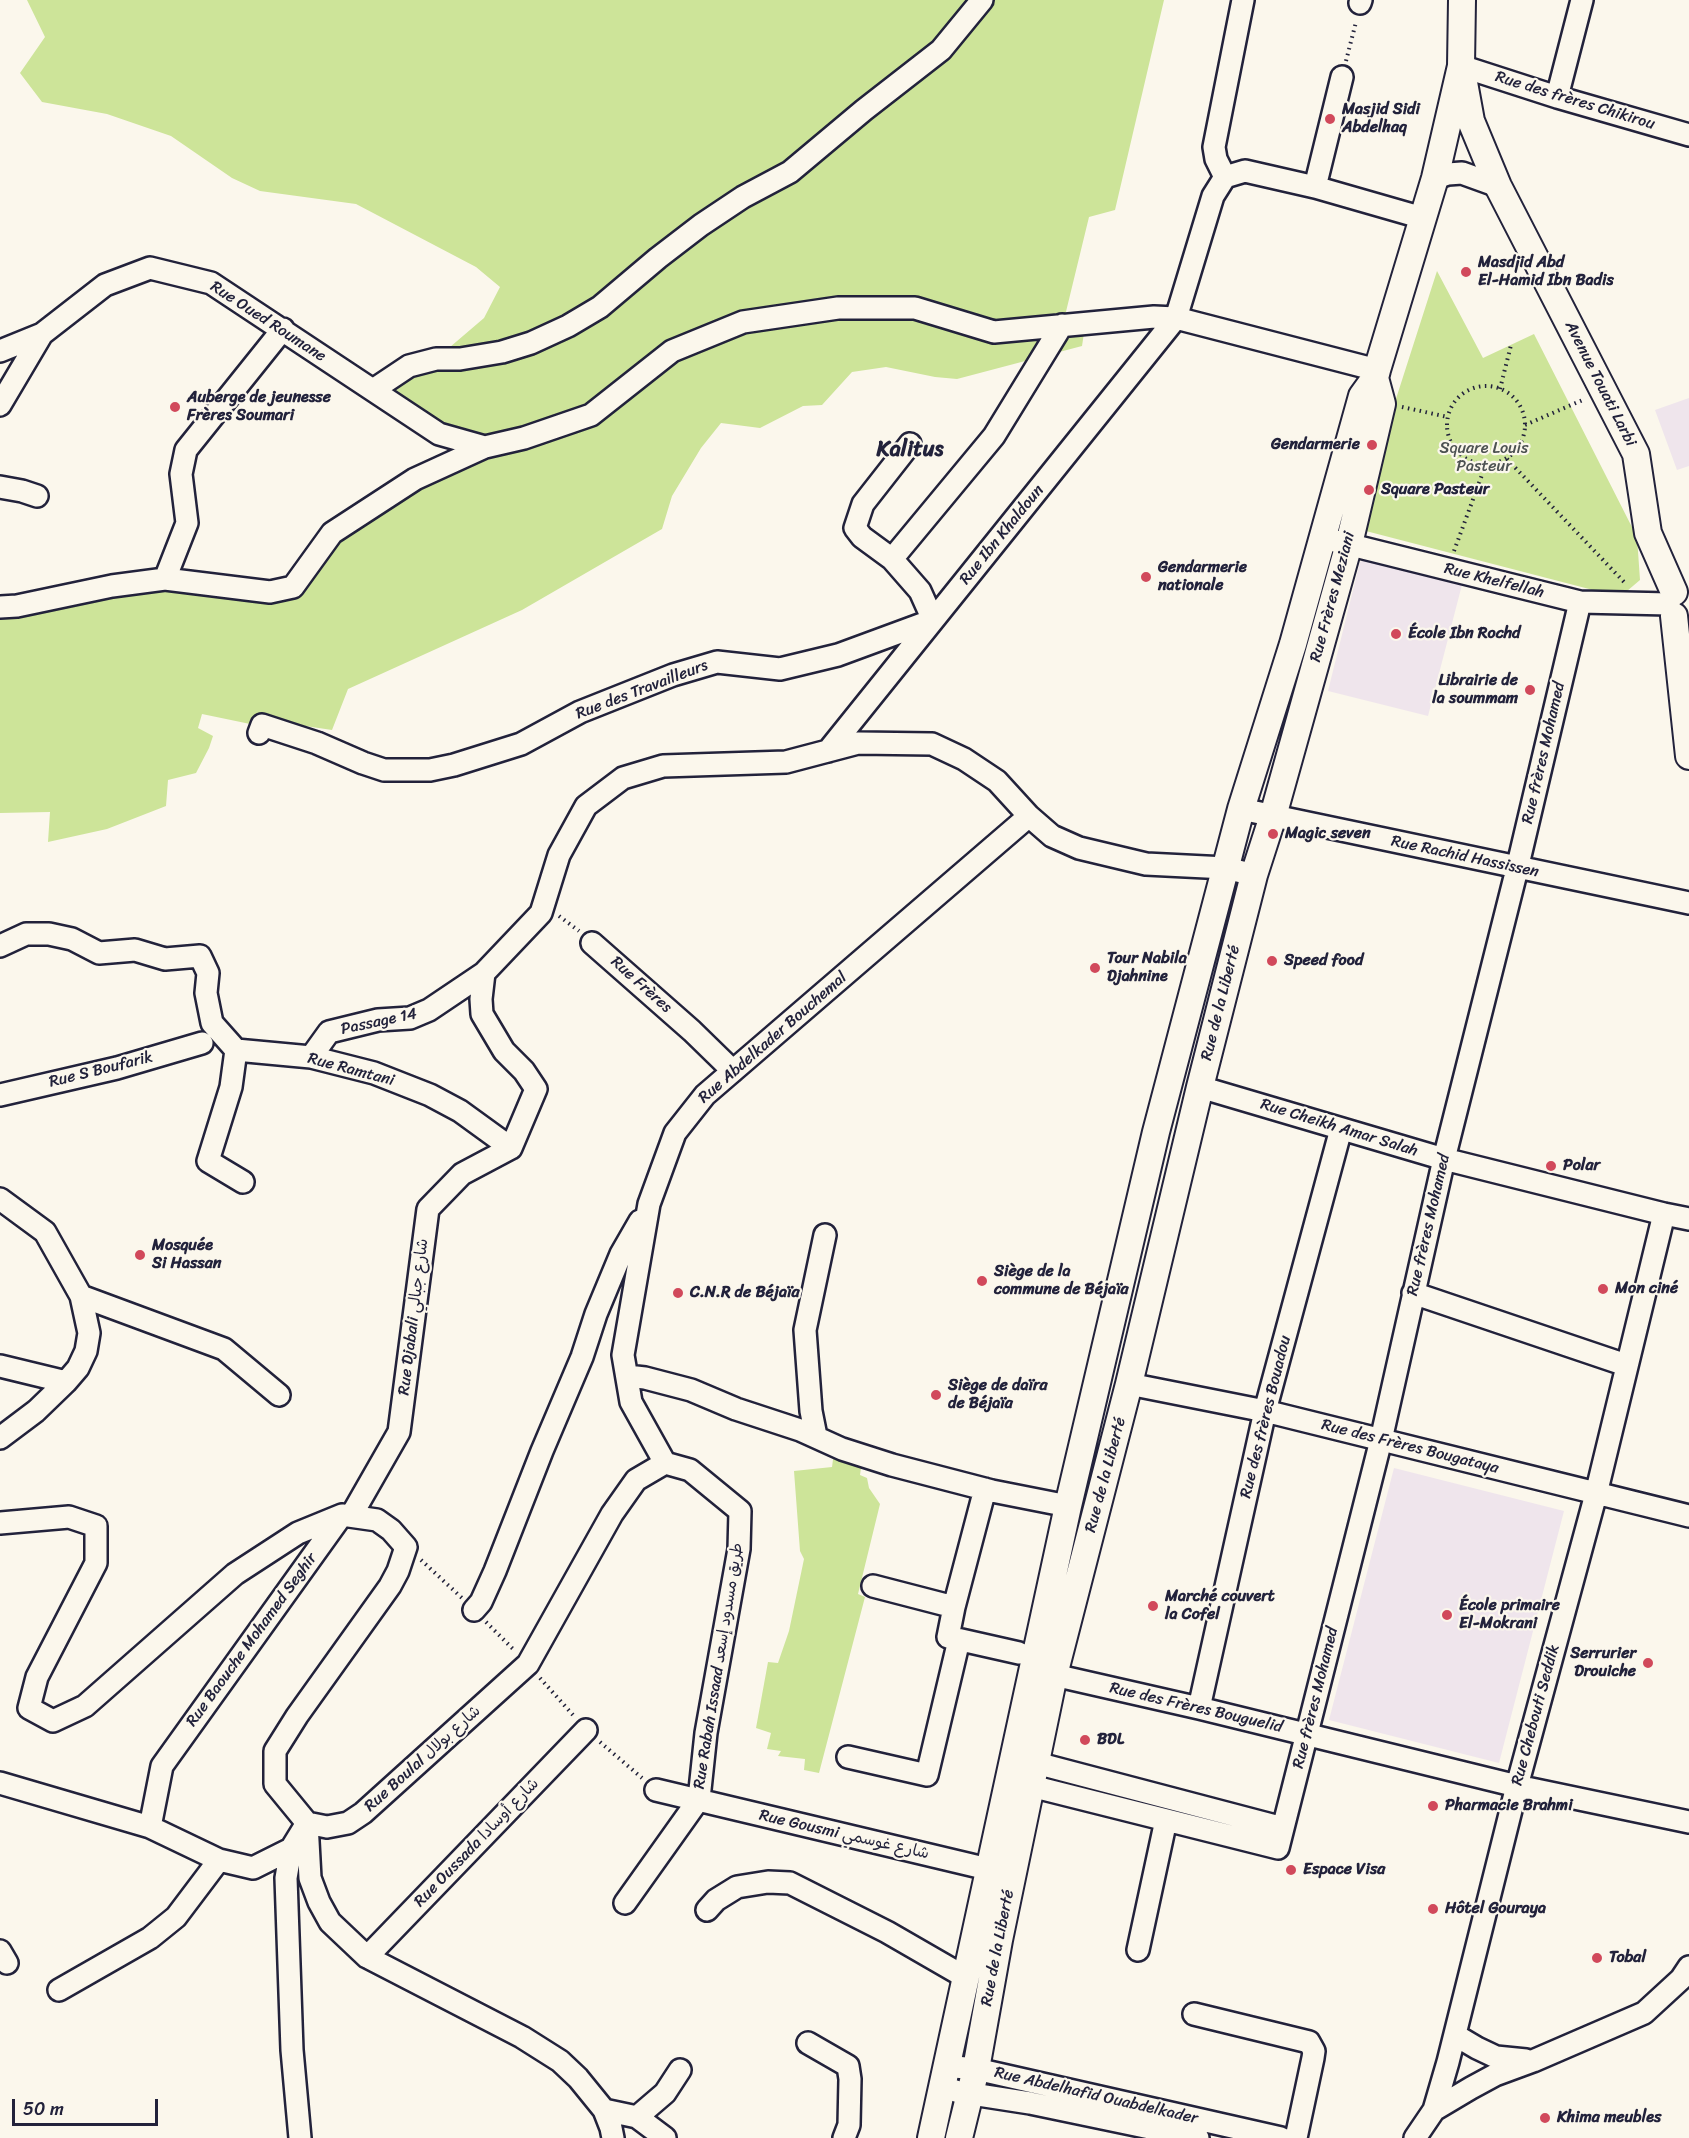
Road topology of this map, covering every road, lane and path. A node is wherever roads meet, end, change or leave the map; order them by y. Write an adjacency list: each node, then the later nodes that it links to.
1 (982, 0): 23 (street)
2 (1243, 0): 10 (street)
3 (1462, 0): 6 (main road, Avenue Touati Larbi)
4 (1582, 0): 8 (street)
5 (1360, 2): 7 (path)
6 (1461, 66): 8 (street, Rue des frères Chikirou); 11 (main road, Rue Frères Meziani); 13 (main road, Avenue Touati Larbi)
7 (1342, 77): 12 (street)
8 (1557, 97): 9 (street, Rue des frères Chikirou)
9 (1689, 135)
10 (1226, 173): 12 (street); 15 (street)
11 (1435, 178): 13 (street); 14 (main road, Rue Frères Meziani)
12 (1315, 186): 14 (street)
13 (1498, 186): 24 (main road, Avenue Touati Larbi)
14 (1423, 218): 21 (main road, Rue Frères Meziani)
15 (1176, 318): 16 (street); 21 (street); 44 (street, Rue Ibn Khaldoun)
16 (1062, 325): 30 (street); 37 (street)
17 (283, 329): 18 (street, Rue Oued Roumane); 23 (street, Rue Oued Roumane); 39 (street)
18 (42, 334): 20 (street, Rue Oued Roumane); 26 (street)
19 (1511, 345): 22 (path)
20 (0, 351)
21 (1376, 374): 25 (main road, Rue Frères Meziani); 35 (main road, Rue Frères Meziani)
22 (1500, 389): 27 (path); 28 (path)
23 (373, 390): 30 (street, Rue Oued Roumane)
24 (1603, 391): 28 (path); 43 (main road, Avenue Touati Larbi)
25 (1382, 404): 27 (path); 36 (main road, Rue Frères Meziani)
26 (0, 405)
27 (1448, 417): 32 (path)
28 (1525, 425): 31 (path)
29 (910, 444): 37 (street)
30 (485, 447): 39 (street)
31 (1507, 459): 32 (path); 41 (path)
32 (1486, 464): 38 (path)
33 (0, 487): 34 (street)
34 (38, 496)
35 (1322, 538): 36 (street, Rue Khelfellah); 48 (main road, Rue Frères Meziani)
36 (1349, 544): 38 (street, Rue Khelfellah); 50 (main road, Rue Frères Meziani)
37 (891, 559): 44 (street)
38 (1448, 569): 40 (street, Rue Khelfellah)
39 (165, 579): 42 (street)
40 (1580, 602): 41 (street, Rue Khelfellah); 52 (street, Rue frères Mohamed)
41 (1642, 603): 43 (street, Rue Khelfellah)
42 (0, 607)
43 (1682, 610): 47 (main road, Avenue Touati Larbi)
44 (933, 620): 45 (street, Rue des Travailleurs); 46 (street, Rue Ibn Khaldoun)
45 (259, 733)
46 (828, 751): 49 (street); 55 (street)
47 (1689, 756)
48 (1241, 809): 50 (street, Rue Rachid Hassissen); 51 (main road, Rue de la Liberté)
49 (1029, 816): 51 (street); 62 (street, Rue Abdelkader Bouchemal)
50 (1273, 816): 52 (street, Rue Rachid Hassissen); 53 (main road, Rue de la Liberté)
51 (1226, 868): 53 (street); 89 (main road, Rue de la Liberté)
52 (1517, 868): 54 (street, Rue Rachid Hassissen); 67 (street, Rue frères Mohamed)
53 (1254, 875): 63 (main road, Rue de la Liberté)
54 (1689, 903)
55 (541, 913): 56 (path); 58 (street, Passage 14)
56 (592, 943): 62 (street, Rue Frères)
57 (0, 946): 60 (street)
58 (484, 973): 61 (street, Passage 14); 66 (street)
59 (202, 1043): 64 (street, Rue S Boufarik)
60 (236, 1050): 61 (street, Rue Ramtani); 68 (street)
61 (311, 1057): 66 (street, Rue Ramtani)
62 (734, 1071): 70 (street, Rue Abdelkader Bouchemal)
63 (1200, 1087): 65 (street, Rue Cheikh Amar Salah); 80 (main road, Rue de la Liberté)
64 (0, 1095)
65 (1341, 1129): 67 (street, Rue Cheikh Amar Salah); 82 (street, Rue des frères Bouadou)
66 (511, 1148): 90 (street, Rue Djabali شارع جبالي)
67 (1444, 1160): 71 (street, Rue Cheikh Amar Salah); 74 (street, Rue frères Mohamed)
68 (243, 1182)
69 (0, 1199): 75 (street)
70 (649, 1204): 78 (street, Rue Abdelkader Bouchemal); 95 (street)
71 (1664, 1215): 72 (street, Rue Cheikh Amar Salah); 76 (street, Rue Chebouti Seddik)
72 (1689, 1219)
73 (825, 1235): 83 (street)
74 (1413, 1293): 76 (street); 85 (street, Rue frères Mohamed)
75 (81, 1296): 79 (street); 81 (street)
76 (1626, 1365): 88 (street, Rue Chebouti Seddik)
77 (0, 1366): 79 (street)
78 (627, 1376): 83 (street); 86 (street, Rue Abdelkader Bouchemal)
79 (66, 1382): 84 (street)
80 (1129, 1384): 82 (street, Rue des Frères Bougataya); 98 (main road, Rue de la Liberté)
81 (279, 1395)
82 (1265, 1411): 85 (street, Rue des Frères Bougataya); 99 (street, Rue des frères Bouadou)
83 (816, 1436): 87 (street)
84 (0, 1438)
85 (1380, 1440): 88 (street, Rue des Frères Bougataya); 101 (street, Rue frères Mohamed)
86 (665, 1463): 107 (street, Rue Rabah Issaad طريق مسدود إسعد); 110 (street, Rue Boulal شارع بولال)
87 (984, 1489): 89 (street); 94 (street)
88 (1596, 1494): 91 (street, Rue des Frères Bougataya); 105 (street, Rue Chebouti Seddik)
89 (1068, 1506): 116 (main road, Rue de la Liberté)
90 (347, 1515): 92 (street); 110 (street); 111 (street, Rue Baouche Mohamed Seghir)
91 (1689, 1516)
92 (0, 1523)
93 (873, 1586): 94 (street)
94 (954, 1607): 96 (street)
95 (474, 1610)
96 (959, 1640): 97 (street); 102 (street)
97 (1019, 1653)
98 (1054, 1675): 99 (street, Rue des Frères Bouguelid); 103 (main road, Rue de la Liberté)
99 (1199, 1708): 101 (street, Rue des Frères Bouguelid)
100 (586, 1730): 121 (street, Rue Oussada شارع أوسادا)
101 (1307, 1734): 105 (street, Rue des Frères Bouguelid); 112 (street, Rue frères Mohamed)
102 (848, 1757)
103 (1033, 1775): 108 (street); 112 (street); 129 (main road, Rue de la Liberté)
104 (0, 1783): 111 (street)
105 (1517, 1786): 109 (street, Rue des Frères Bouguelid); 126 (street, Rue Chebouti Seddik)
106 (656, 1790): 107 (street, Rue Gousmi شارع غوسمي)
107 (699, 1799): 116 (street, Rue Gousmi شارع غوسمي); 118 (street)
108 (1166, 1820): 112 (street); 120 (street)
109 (1689, 1822)
110 (307, 1823): 113 (street); 121 (street)
111 (150, 1827): 114 (street)
112 (1283, 1839)
113 (291, 1849): 115 (street); 117 (street)
114 (219, 1860): 115 (street); 124 (street)
115 (253, 1868): 117 (street)
116 (988, 1869): 123 (main road, Rue de la Liberté)
117 (286, 1878): 136 (street)
118 (625, 1903)
119 (707, 1910): 123 (street)
120 (1138, 1950)
121 (367, 1957): 133 (street)
122 (1689, 1967): 128 (street)
123 (965, 1977): 131 (main road, Rue de la Liberté)
124 (59, 1989)
125 (1194, 2014): 144 (street)
126 (1455, 2035): 128 (street); 134 (street, Rue Chebouti Seddik)
127 (808, 2043): 139 (street)
128 (1533, 2061): 134 (street)
129 (976, 2069): 131 (street, Rue Abdelhafid Ouabdelkader); 132 (main road, Rue de la Liberté); 143 (street, Rue Abdelhafid Ouabdelkader)
130 (680, 2070): 135 (street)
131 (945, 2077): 132 (street, Rue Abdelhafid Ouabdelkader); 140 (main road, Rue de la Liberté)
132 (970, 2094): 141 (main road, Rue de la Liberté); 142 (street, Rue Abdelhafid Ouabdelkader)
133 (604, 2110): 135 (street); 137 (street)
134 (1434, 2110): 145 (street)
135 (637, 2117): 138 (street)
136 (300, 2138)
137 (613, 2138)
138 (665, 2138)
139 (844, 2138)
140 (931, 2138)
141 (959, 2138)
142 (1197, 2138)
143 (1281, 2138)
144 (1296, 2138)
145 (1415, 2138)

